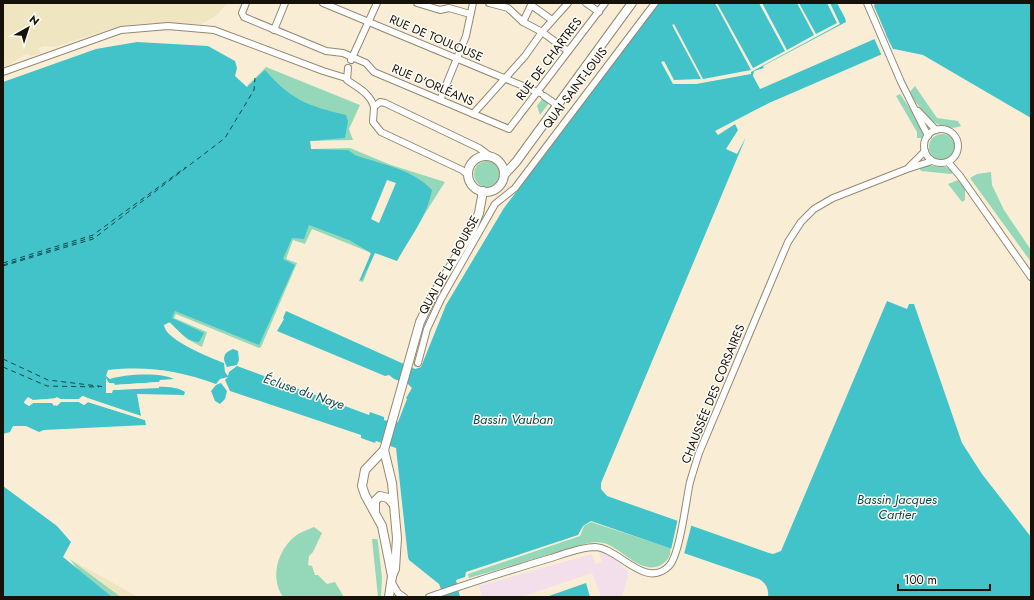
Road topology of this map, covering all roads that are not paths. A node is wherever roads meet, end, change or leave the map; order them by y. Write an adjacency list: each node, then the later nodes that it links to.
1 (246, 3): 23 (street, RUE D'ORLÉANS)
2 (286, 3): 23 (street)
3 (323, 3): 19 (street, RUE DE TOULOUSE)
4 (378, 3): 19 (street)
5 (417, 3): 17 (street)
6 (473, 3): 17 (street)
7 (489, 3): 15 (street)
8 (586, 3): 16 (street)
9 (605, 3): 16 (street, RUE DE CHARTRES)
10 (632, 3): 34 (main road, QUAI SAINT-LOUIS)
11 (655, 3): 50 (street, QUAI SAINT-LOUIS)
12 (867, 3): 36 (street)
13 (532, 4): 18 (street); 20 (street)
14 (566, 4): 18 (street)
15 (509, 5): 20 (street)
16 (598, 12): 25 (street, RUE DE CHARTRES)
17 (470, 14): 21 (street)
18 (552, 20): 24 (street)
19 (369, 22): 26 (street); 27 (street, RUE DE TOULOUSE)
20 (524, 22): 24 (street)
21 (468, 24): 22 (street); 27 (street)
22 (475, 26)
23 (274, 30): 26 (street, RUE D'ORLÉANS)
24 (542, 32): 25 (street); 31 (street)
25 (568, 52): 32 (street, RUE DE CHARTRES)
26 (352, 59): 33 (street, RUE D'ORLÉANS)
27 (457, 60): 31 (street, RUE DE TOULOUSE); 33 (street)
28 (348, 68): 30 (street)
29 (3, 72): 30 (street)
30 (346, 78): 35 (street)
31 (506, 79): 32 (street, RUE DE TOULOUSE); 37 (street)
32 (541, 94): 34 (street, RUE DE TOULOUSE); 38 (street, RUE DE CHARTRES)
33 (440, 100): 37 (street, RUE D'ORLÉANS)
34 (557, 105): 46 (main road, QUAI SAINT-LOUIS)
35 (374, 107): 42 (street); 49 (street)
36 (915, 108): 39 (street); 40 (street)
37 (473, 114): 38 (street, RUE D'ORLÉANS)
38 (509, 129)
39 (936, 130): 40 (street); 44 (street)
40 (928, 136): 41 (street)
41 (925, 151): 43 (street); 47 (street, CHAUSSÉE DES CORSAIRES)
42 (491, 157): 45 (main road); 49 (main road)
43 (932, 161): 44 (street); 47 (street, CHAUSSÉE DES CORSAIRES)
44 (948, 162): 52 (street)
45 (500, 163): 46 (main road); 48 (main road)
46 (513, 164): 48 (main road, QUAI SAINT-LOUIS)
47 (907, 169): 60 (street, CHAUSSÉE DES CORSAIRES)
48 (504, 174): 51 (main road)
49 (468, 175): 51 (main road)
50 (515, 188): 53 (street, QUAI DE LA BOURSE)
51 (483, 191): 54 (main road)
52 (1031, 277)
53 (418, 362)
54 (384, 454): 55 (main road); 56 (main road)
55 (394, 506): 56 (main road); 57 (main road)
56 (375, 512): 57 (main road)
57 (392, 579): 58 (main road); 59 (street)
58 (389, 597)
59 (404, 597)
60 (429, 597)

